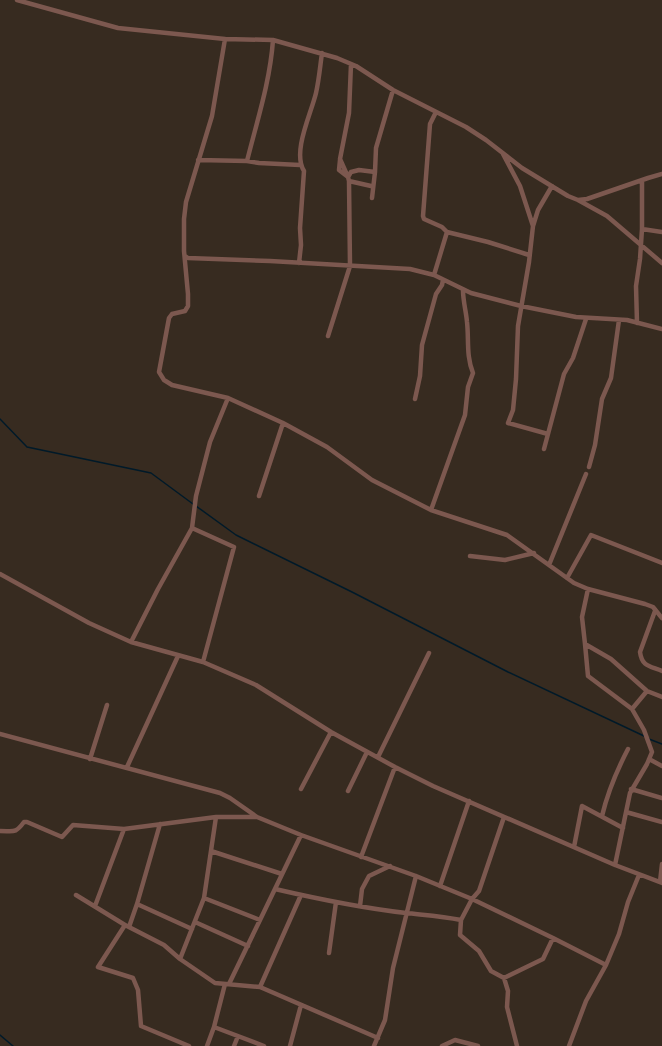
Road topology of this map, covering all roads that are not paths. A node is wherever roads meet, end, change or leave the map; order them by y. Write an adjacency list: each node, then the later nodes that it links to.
1 (17, 0): 2 (street)
2 (225, 39): 3 (street); 9 (street)
3 (273, 40): 4 (street); 10 (street)
4 (322, 53): 5 (street); 11 (street)
5 (351, 64): 6 (street); 14 (street)
6 (393, 90): 7 (street); 12 (street)
7 (436, 112): 8 (street); 22 (street)
8 (501, 151): 17 (street); 20 (street)
9 (198, 160): 10 (street); 26 (street)
10 (247, 161): 11 (street)
11 (300, 165): 27 (street)
12 (375, 172): 14 (street); 18 (street)
13 (662, 174): 15 (street)
14 (348, 179): 16 (street); 29 (street)
15 (642, 180): 19 (street); 21 (street)
16 (371, 186)
17 (552, 186): 19 (street); 20 (street)
18 (372, 198)
19 (578, 200): 24 (street)
20 (533, 226): 25 (street)
21 (642, 229): 23 (street); 24 (street)
22 (447, 232): 25 (street); 30 (street)
23 (662, 232)
24 (641, 244): 28 (street); 36 (street)
25 (529, 255): 33 (street)
26 (185, 256): 27 (street); 39 (street)
27 (299, 263): 29 (street)
28 (662, 263)
29 (350, 266): 30 (street); 38 (street)
30 (434, 275): 31 (street)
31 (443, 280): 32 (street); 40 (street)
32 (463, 290): 33 (street); 47 (street)
33 (521, 306): 34 (street); 42 (street)
34 (586, 319): 35 (street); 42 (street)
35 (619, 320): 36 (street); 44 (street)
36 (637, 323): 37 (street)
37 (662, 329)
38 (328, 336)
39 (228, 398): 41 (street); 48 (street)
40 (415, 399)
41 (283, 423): 46 (street); 47 (street)
42 (548, 434): 43 (street)
43 (544, 449)
44 (589, 467)
45 (586, 474): 52 (street)
46 (259, 496)
47 (431, 510): 49 (street)
48 (192, 528): 59 (street); 63 (street)
49 (534, 554): 50 (street); 52 (street)
50 (470, 556)
51 (662, 563): 54 (street)
52 (549, 565): 54 (street)
53 (0, 574): 59 (street)
54 (567, 578): 55 (street)
55 (588, 589): 56 (street); 60 (street)
56 (655, 610): 58 (street); 64 (street)
57 (662, 610): 58 (street)
58 (662, 617)
59 (131, 642): 62 (street)
60 (585, 644): 65 (street); 68 (street)
61 (429, 653): 73 (street)
62 (178, 656): 63 (street); 77 (street)
63 (203, 662): 69 (street)
64 (662, 670)
65 (647, 691): 66 (street); 68 (street)
66 (662, 697)
67 (107, 706): 74 (street)
68 (632, 709): 75 (street)
69 (331, 732): 72 (street); 80 (street)
70 (0, 734): 74 (street)
71 (628, 749): 85 (street)
72 (367, 752): 73 (street); 81 (street)
73 (378, 757): 78 (street)
74 (90, 758): 77 (street)
75 (649, 759): 76 (street); 79 (street)
76 (662, 766)
77 (127, 767): 87 (street)
78 (395, 767): 83 (street); 97 (street)
79 (632, 789): 82 (street); 84 (street)
80 (301, 790)
81 (348, 791)
82 (662, 798)
83 (470, 801): 88 (street); 105 (street)
84 (626, 812): 89 (street); 91 (street)
85 (602, 816): 91 (street); 95 (street)
86 (216, 817): 87 (street); 90 (street); 96 (street)
87 (257, 817): 94 (street)
88 (504, 817): 95 (street); 110 (street)
89 (662, 822)
90 (160, 824): 92 (street); 112 (street)
91 (623, 828): 100 (street)
92 (124, 829): 93 (street); 113 (street)
93 (0, 832)
94 (301, 835): 97 (street); 101 (street)
95 (574, 847): 100 (street)
96 (211, 851): 101 (street); 109 (street)
97 (361, 857): 99 (street)
98 (662, 864): 104 (street)
99 (390, 866): 103 (street); 114 (street)
100 (615, 866): 102 (street)
101 (282, 874): 106 (street)
102 (639, 875): 104 (street); 125 (street)
103 (416, 876): 105 (street); 115 (street)
104 (661, 882)
105 (440, 886): 110 (street)
106 (275, 889): 108 (street); 116 (street)
107 (76, 895): 113 (street)
108 (301, 895): 111 (street); 128 (street)
109 (204, 898): 116 (street); 118 (street)
110 (472, 899): 117 (street); 121 (street)
111 (336, 902): 114 (street); 123 (street)
112 (137, 904): 119 (street); 120 (street)
113 (95, 906): 119 (street)
114 (360, 906): 115 (street)
115 (406, 913): 117 (street); 132 (street)
116 (260, 920): 122 (street)
117 (461, 920): 126 (street)
118 (195, 922): 120 (street); 122 (street)
119 (127, 926): 124 (street); 133 (street)
120 (192, 929): 124 (street)
121 (553, 938): 125 (street); 126 (street)
122 (248, 946): 127 (street)
123 (329, 953)
124 (180, 959): 127 (street)
125 (606, 965): 142 (street)
126 (504, 978): 141 (street)
127 (227, 984): 128 (street); 130 (street)
128 (260, 987): 129 (street)
129 (300, 1005): 132 (street); 137 (street)
130 (214, 1027): 131 (street); 134 (street)
131 (238, 1036): 135 (street); 136 (street)
132 (378, 1038): 138 (street)
133 (189, 1046)
134 (207, 1046)
135 (234, 1046)
136 (264, 1046)
137 (290, 1046)
138 (374, 1046)
139 (442, 1046): 140 (street)
140 (478, 1046)
141 (517, 1046)
142 (569, 1046)

